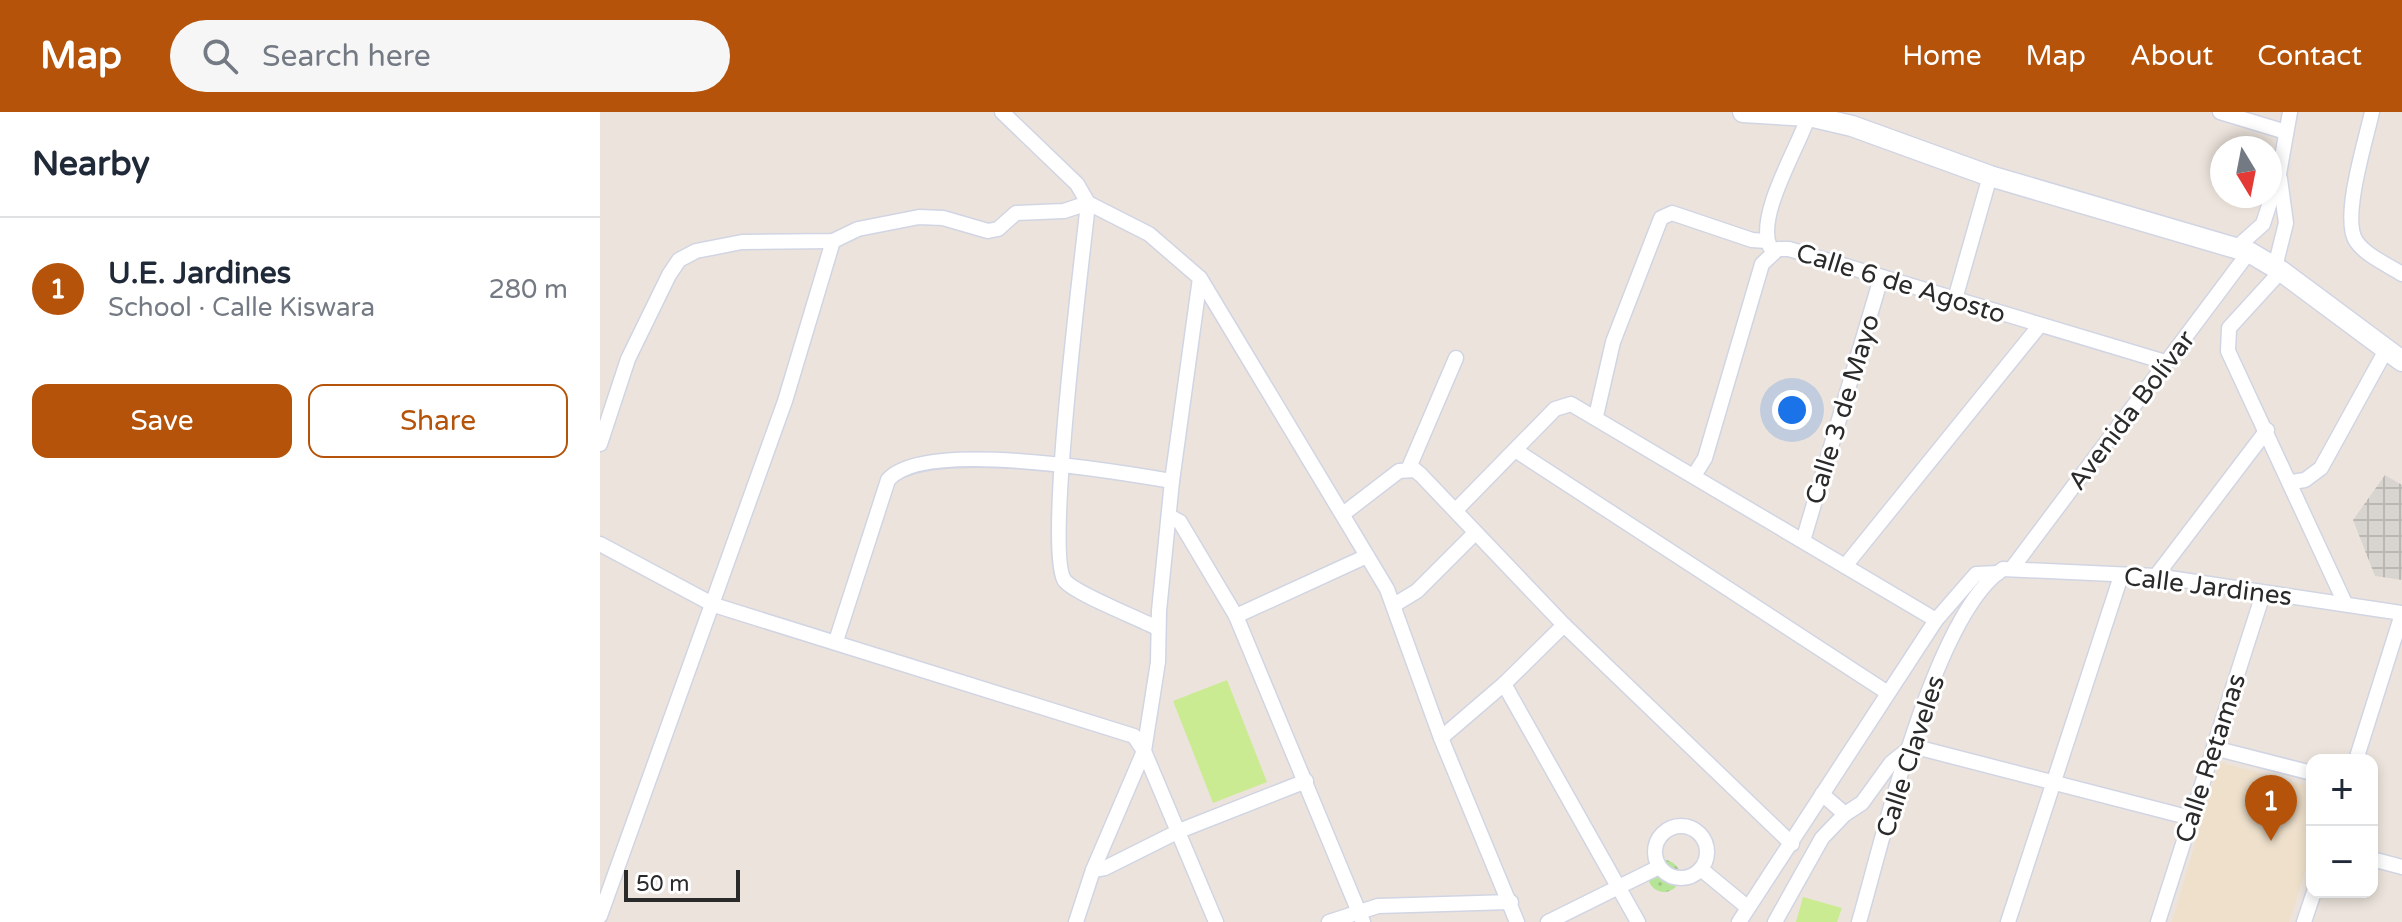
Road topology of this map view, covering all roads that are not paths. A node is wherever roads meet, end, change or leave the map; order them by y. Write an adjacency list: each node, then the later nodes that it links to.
1 (1002, 112): 11 (street)
2 (1743, 112): 6 (street)
3 (2220, 112): 7 (street)
4 (2290, 112): 7 (street)
5 (2372, 112): 17 (street)
6 (1810, 114): 9 (street); 14 (street)
7 (2286, 132): 8 (street)
8 (2282, 156)
9 (1990, 176): 15 (street); 20 (street)
10 (2282, 195): 16 (street)
11 (1088, 203): 13 (street); 18 (street); 29 (street)
12 (2268, 208): 15 (street, Avenida Bolívar)
13 (833, 241): 27 (street); 48 (street)
14 (1770, 246): 19 (street, Calle 6 de Agosto); 25 (street); 31 (street, Calle 6 de Agosto)
15 (2242, 250): 16 (street); 24 (street, Avenida Bolívar)
16 (2278, 269): 22 (street); 26 (street)
17 (2402, 274)
18 (1200, 278): 32 (street); 35 (street)
19 (1881, 278): 20 (street, Calle 6 de Agosto); 38 (street, Calle 3 de Mayo)
20 (1955, 299): 21 (street, Calle 6 de Agosto)
21 (2040, 325): 24 (street, Calle 6 de Agosto); 41 (street)
22 (2394, 356): 33 (street)
23 (1456, 358): 30 (street)
24 (2165, 362): 42 (street, Avenida Bolívar)
25 (1596, 416): 28 (street); 31 (street)
26 (2267, 430): 33 (street); 45 (street)
27 (600, 444)
28 (1515, 450): 34 (street); 57 (street)
29 (1063, 463): 32 (street); 54 (street); 55 (street)
30 (1408, 470): 34 (street); 35 (street)
31 (1695, 474): 38 (street)
32 (1172, 481): 36 (street)
33 (2292, 482): 47 (street)
34 (1457, 509): 37 (street)
35 (1343, 514): 40 (street)
36 (1169, 516): 51 (street); 54 (street)
37 (1475, 533): 49 (street); 53 (street)
38 (1803, 541): 41 (street)
39 (600, 544): 48 (street)
40 (1367, 556): 49 (street); 51 (street)
41 (1845, 566): 52 (street)
42 (2013, 567): 43 (street, Calle Claveles); 44 (street, Calle Jardines)
43 (1998, 573): 52 (street); 59 (street, Calle Claveles)
44 (2121, 576): 45 (street, Calle Jardines); 65 (street)
45 (2156, 576): 46 (street, Calle Jardines)
46 (2263, 594): 47 (street, Calle Jardines); 60 (street, Calle Retamas)
47 (2344, 601): 50 (street, Calle Jardines)
48 (714, 605): 55 (street); 80 (street)
49 (1394, 605): 58 (street)
50 (2402, 613): 62 (street)
51 (1236, 616): 64 (street)
52 (1936, 620): 57 (street)
53 (1564, 625): 56 (street); 70 (street)
54 (1157, 628): 61 (street)
55 (836, 641): 61 (street)
56 (1504, 684): 58 (street); 76 (street)
57 (1888, 693): 66 (street)
58 (1441, 738): 78 (street)
59 (1912, 746): 65 (street); 67 (street); 90 (street, Calle Claveles)
60 (2214, 748): 63 (street); 68 (street, Calle Retamas)
61 (1144, 751): 69 (street); 75 (street)
62 (2358, 754)
63 (2306, 771)
64 (1306, 781): 69 (street); 81 (street)
65 (2053, 784): 68 (street); 91 (street)
66 (1822, 794): 67 (street); 70 (street)
67 (1845, 814): 89 (street)
68 (2191, 818): 92 (street, Calle Retamas)
69 (1179, 831): 75 (street); 83 (street)
70 (1792, 844): 79 (street)
71 (2378, 861): 73 (street)
72 (1659, 867): 74 (street); 74 (street); 76 (street)
73 (2402, 867)
74 (1701, 869): 79 (street)
75 (1093, 870): 82 (street)
76 (1620, 886): 86 (street); 87 (street)
77 (2312, 898): 93 (street)
78 (1511, 902): 81 (street); 85 (street)
79 (1747, 907): 88 (street)
80 (600, 916)
81 (1360, 916): 84 (street)
82 (1076, 922)
83 (1216, 922)
84 (1329, 922)
85 (1517, 922)
86 (1548, 922)
87 (1638, 922)
88 (1739, 922)
89 (1775, 922)
90 (1859, 922)
91 (2008, 922)
92 (2158, 922)
93 (2304, 922)

